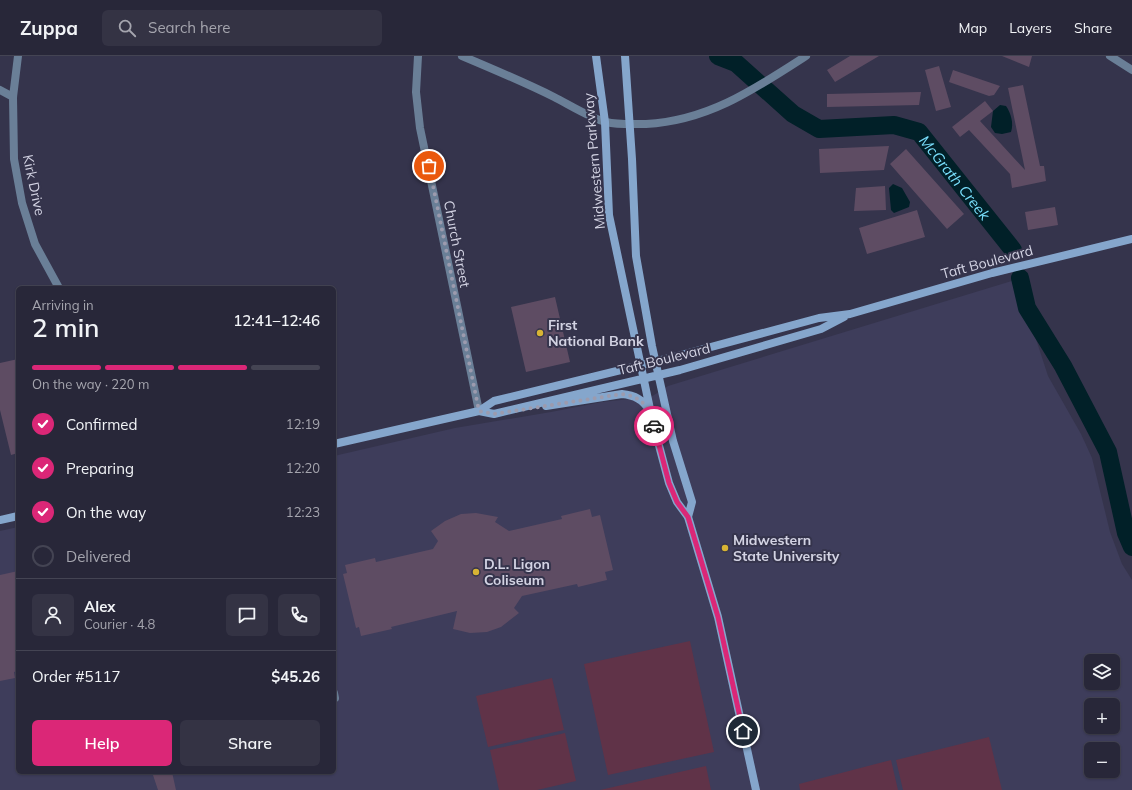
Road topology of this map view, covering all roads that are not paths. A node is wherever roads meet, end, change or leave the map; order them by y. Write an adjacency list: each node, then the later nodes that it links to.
1 (18, 56): 10 (street, Kirk Drive)
2 (418, 56): 21 (street, Church Street)
3 (462, 56): 11 (street)
4 (596, 56): 11 (main road, Midwestern Parkway)
5 (625, 56): 12 (main road, Midwestern Parkway)
6 (806, 56): 12 (street)
7 (1110, 56): 8 (street)
8 (1132, 70)
9 (0, 90): 10 (street)
10 (13, 97): 14 (street, Kirk Drive)
11 (605, 122): 12 (street); 17 (main road, Midwestern Parkway)
12 (630, 124): 16 (main road, Midwestern Parkway)
13 (1132, 241): 15 (main road, Taft Boulevard)
14 (58, 286)
15 (850, 314): 16 (main road, Taft Boulevard); 18 (main road, Taft Boulevard)
16 (656, 362): 17 (main road, Taft Boulevard); 18 (main road, Midwestern Parkway)
17 (641, 365): 19 (main road, Midwestern Parkway); 21 (main road, Taft Boulevard)
18 (659, 375): 19 (main road, Taft Boulevard); 25 (main road, Midwestern Parkway)
19 (644, 378): 20 (main road, Taft Boulevard); 22 (main road, Midwestern Parkway)
20 (510, 410): 21 (main road, Taft Boulevard); 22 (main road)
21 (479, 411): 23 (main road, Taft Boulevard)
22 (651, 414): 25 (main road, Midwestern Parkway)
23 (336, 444)
24 (16, 516): 26 (main road)
25 (688, 517): 27 (main road, Midwestern Parkway)
26 (0, 520)
27 (756, 790)

